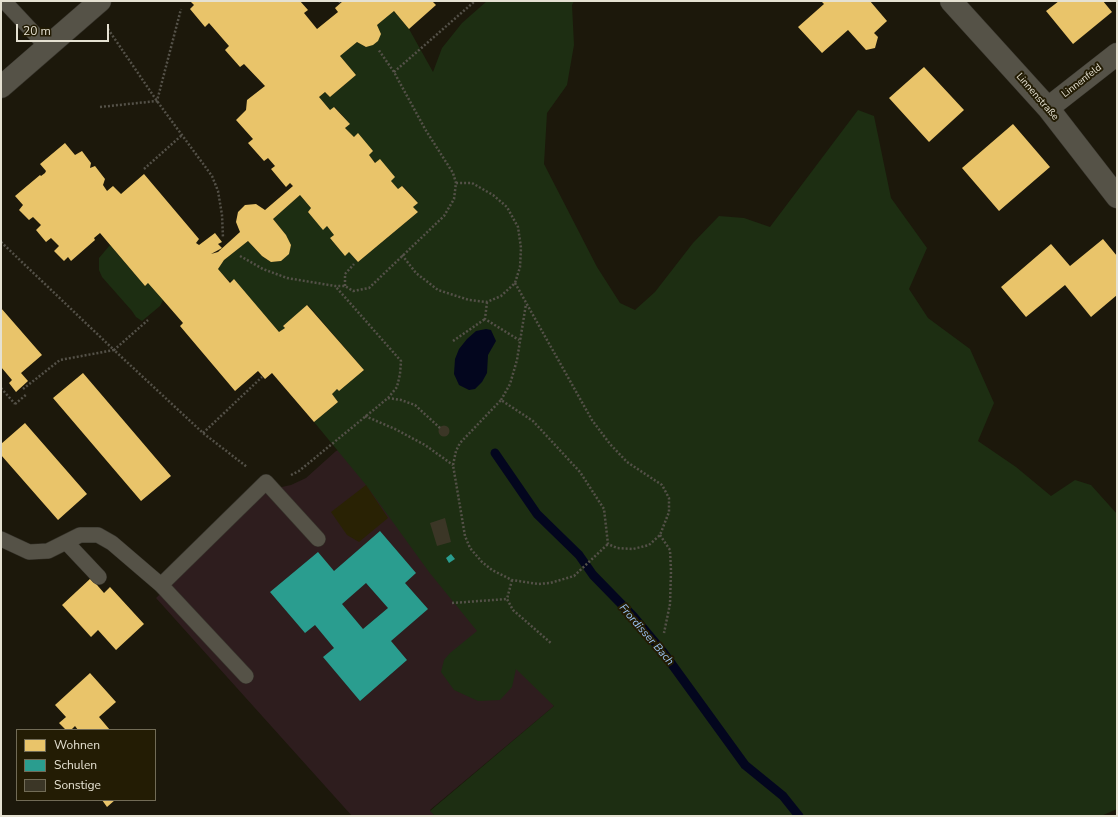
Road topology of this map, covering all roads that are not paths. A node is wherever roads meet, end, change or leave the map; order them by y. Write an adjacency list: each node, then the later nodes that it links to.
1 (4, 1): 4 (lane)
2 (951, 1): 7 (street, Linnenstraße)
3 (94, 6): 4 (street)
4 (48, 47): 6 (street)
5 (1117, 54): 7 (street, Linnenfeld)
6 (1, 87)
7 (1048, 108): 8 (street, Linnenstraße)
8 (1117, 197)
9 (1, 539): 11 (lane)
10 (318, 539): 13 (lane)
11 (66, 542): 12 (lane); 13 (lane)
12 (99, 577)
13 (161, 585): 14 (lane)
14 (246, 676)

